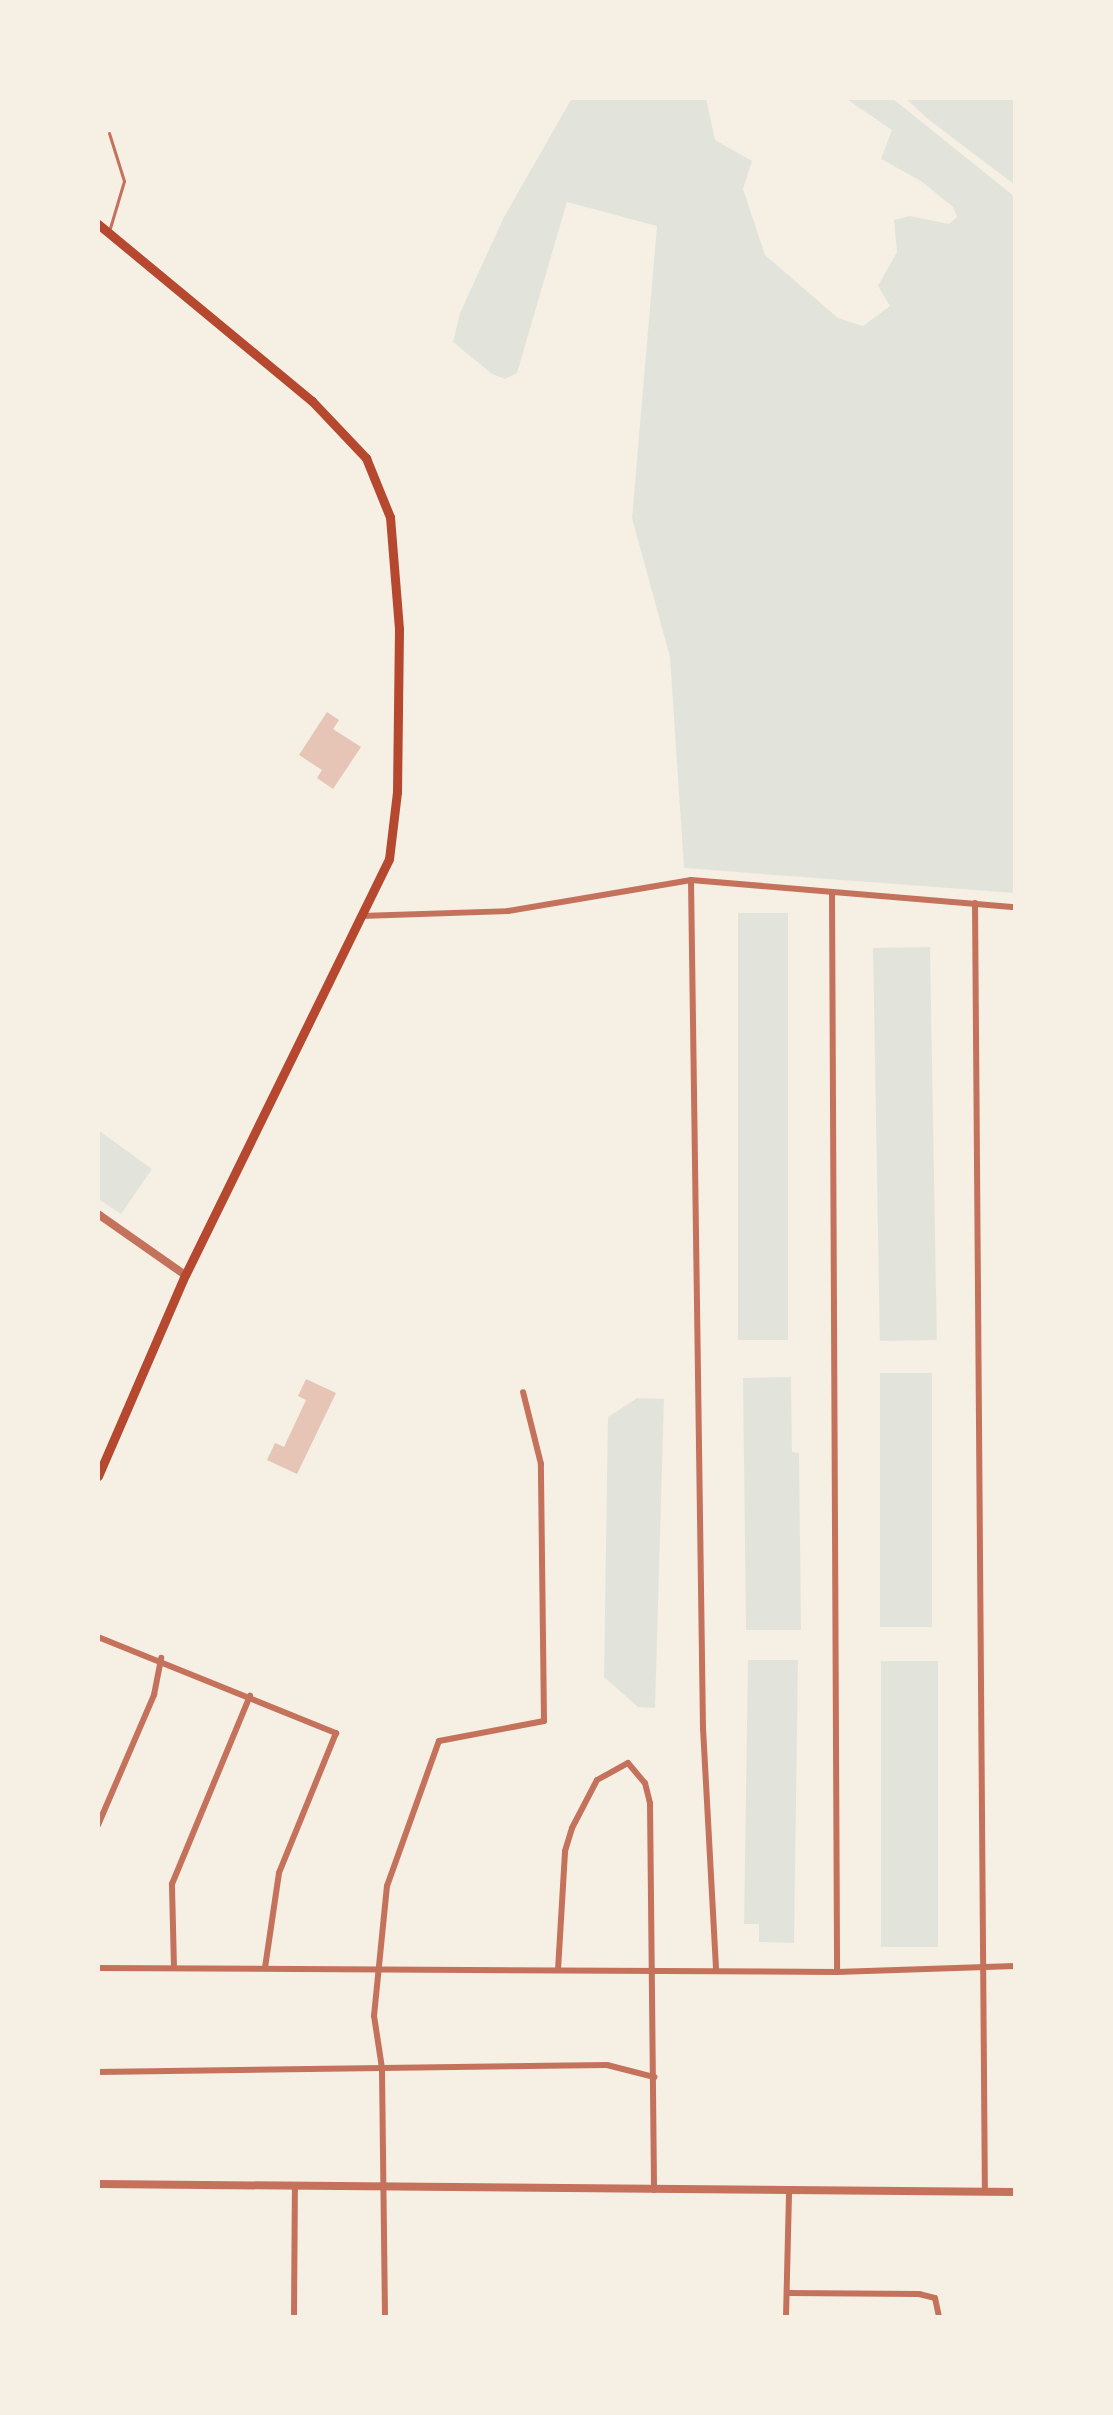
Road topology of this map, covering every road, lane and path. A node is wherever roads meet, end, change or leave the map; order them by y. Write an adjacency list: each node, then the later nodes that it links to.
1 (109, 133): 3 (lane)
2 (98, 227): 3 (main road)
3 (108, 235): 8 (main road)
4 (691, 880): 5 (street); 8 (street); 25 (street)
5 (832, 892): 6 (street); 26 (street)
6 (975, 903): 7 (street); 17 (street)
7 (1015, 907)
8 (361, 916): 10 (main road)
9 (98, 1214): 10 (street)
10 (185, 1275): 12 (main road)
11 (523, 1392): 22 (street)
12 (98, 1476)
13 (98, 1637): 14 (street)
14 (161, 1658): 15 (street); 16 (street)
15 (250, 1696): 20 (street); 21 (street)
16 (98, 1825)
17 (981, 1966): 18 (street); 26 (street); 35 (street)
18 (1015, 1966)
19 (98, 1968): 20 (street)
20 (174, 1968): 21 (street)
21 (265, 1968): 22 (street)
22 (376, 1969): 23 (street); 27 (street)
23 (558, 1970): 24 (street); 24 (street)
24 (655, 1971): 25 (street); 29 (street)
25 (716, 1971): 26 (street)
26 (837, 1972)
27 (382, 2068): 28 (street); 29 (street); 32 (street)
28 (98, 2072)
29 (654, 2077): 33 (street)
30 (98, 2184): 31 (street)
31 (295, 2187): 32 (street); 38 (street)
32 (382, 2188): 33 (street); 39 (street)
33 (654, 2190): 34 (street)
34 (789, 2191): 35 (street); 37 (street)
35 (985, 2191): 36 (street)
36 (1015, 2192)
37 (787, 2293): 40 (street); 41 (street)
38 (294, 2317)
39 (385, 2317)
40 (786, 2317)
41 (939, 2317)

